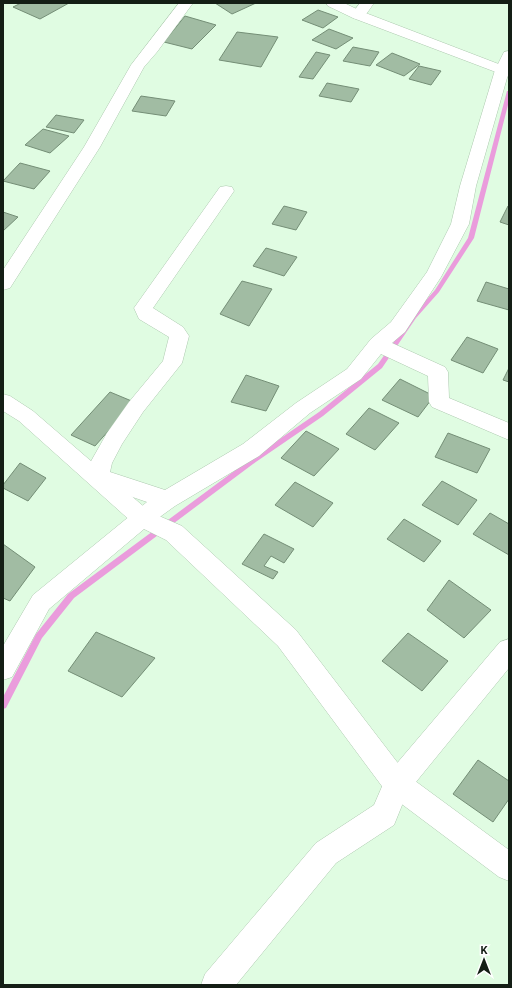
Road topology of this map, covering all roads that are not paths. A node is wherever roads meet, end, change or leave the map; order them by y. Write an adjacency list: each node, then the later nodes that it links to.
1 (186, 3): 7 (street)
2 (333, 3): 4 (street)
3 (367, 3): 4 (street)
4 (358, 14): 5 (street)
5 (507, 66): 8 (street)
6 (226, 191): 11 (street)
7 (3, 284)
8 (387, 348): 10 (street); 11 (street)
9 (3, 400): 12 (street)
10 (509, 432)
11 (167, 500): 12 (street)
12 (142, 518): 14 (street); 15 (street)
13 (509, 650): 15 (street)
14 (3, 668)
15 (397, 784): 16 (street); 17 (street)
16 (509, 867)
17 (216, 985)

